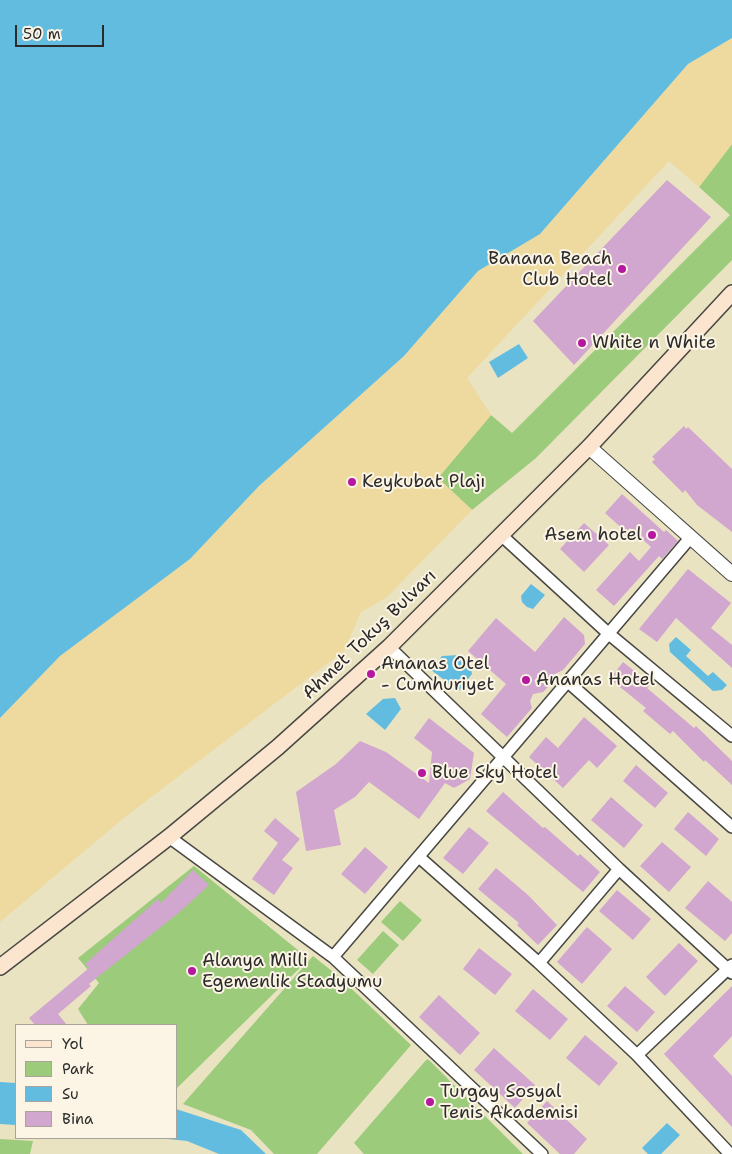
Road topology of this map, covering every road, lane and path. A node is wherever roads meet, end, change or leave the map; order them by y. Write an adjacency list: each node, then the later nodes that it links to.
1 (732, 294): 2 (main road, Ahmet Tokuş Bulvarı)
2 (589, 447): 3 (main road, Ahmet Tokuş Bulvarı); 4 (street)
3 (500, 534): 6 (street); 7 (main road, Ahmet Tokuş Bulvarı)
4 (690, 538): 5 (street); 6 (street)
5 (732, 574)
6 (609, 634): 8 (street); 9 (street)
7 (389, 647): 10 (street); 12 (main road, Ahmet Tokuş Bulvarı)
8 (568, 682): 10 (street); 11 (street)
9 (732, 736)
10 (502, 757): 13 (street); 14 (street)
11 (732, 827)
12 (169, 837): 15 (street); 17 (main road, Ahmet Tokuş Bulvarı)
13 (419, 857): 15 (street); 16 (street)
14 (619, 869): 16 (street); 18 (street)
15 (333, 957): 20 (street)
16 (539, 962): 19 (street)
17 (0, 967)
18 (731, 969): 19 (street)
19 (637, 1055): 21 (street)
20 (542, 1154)
21 (730, 1154)

